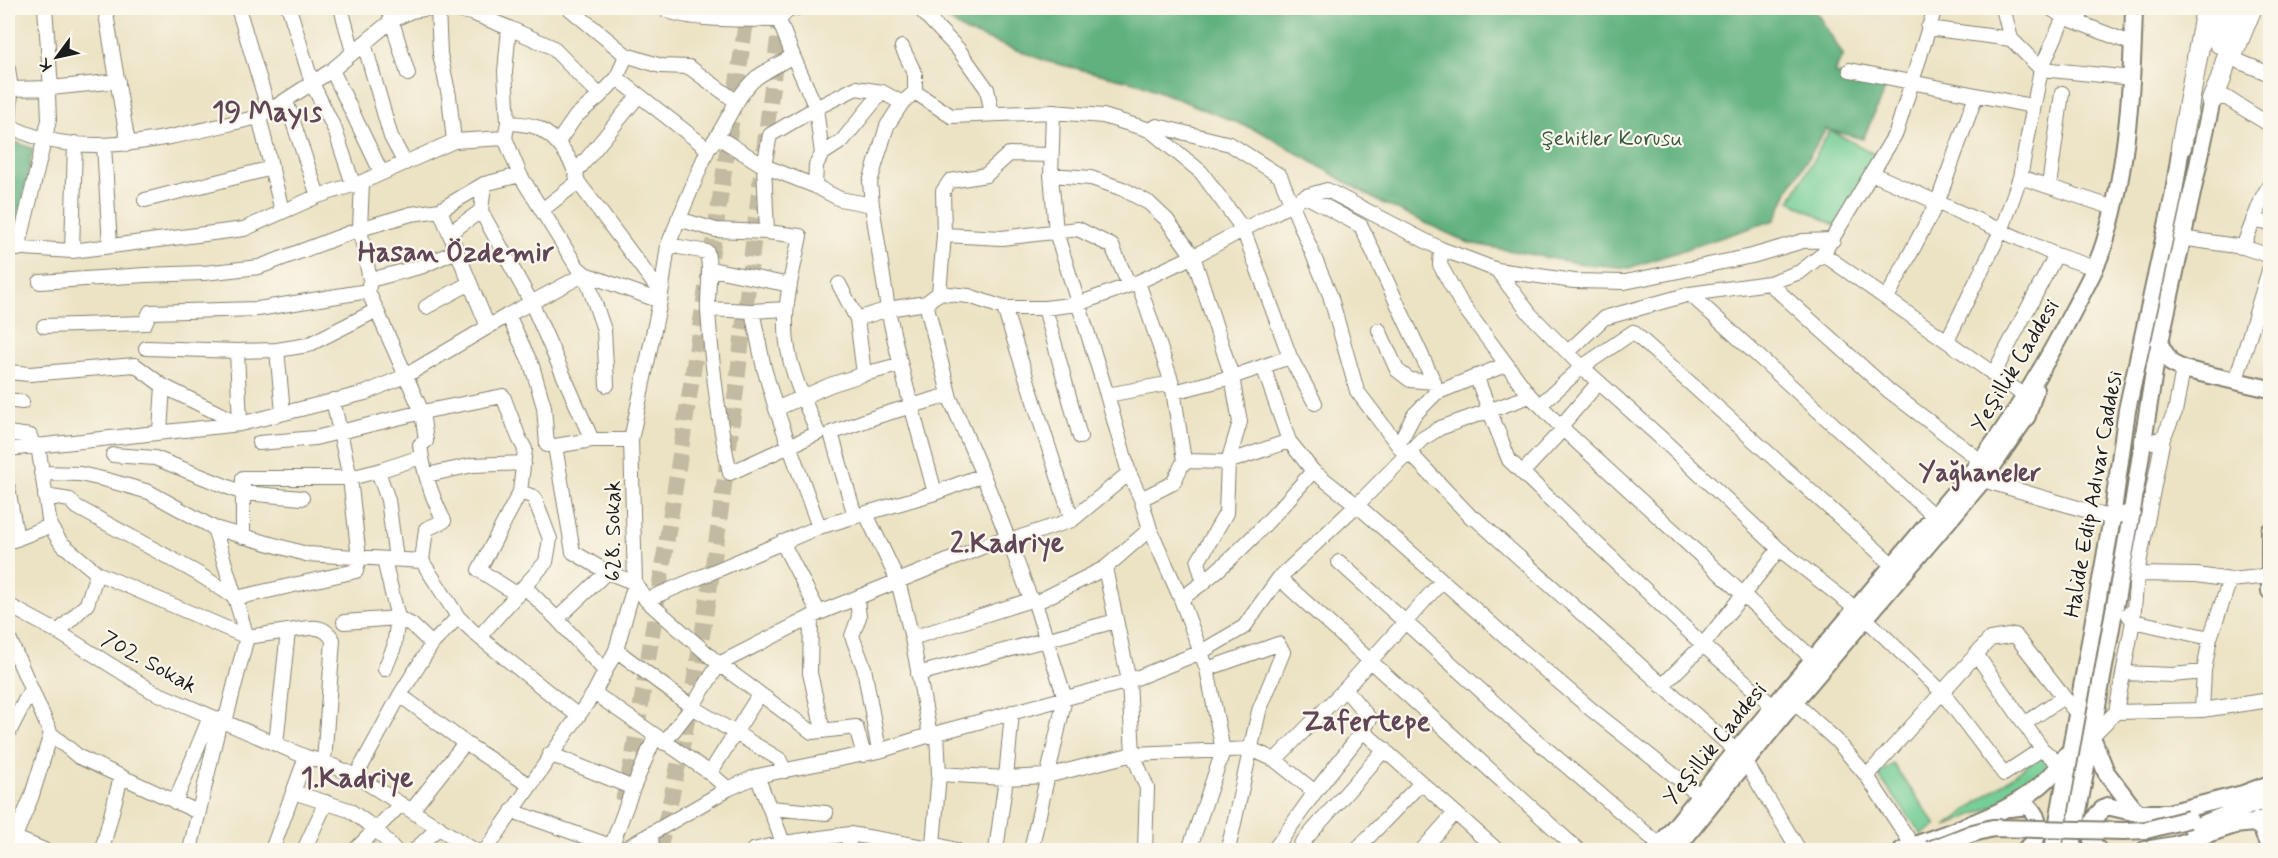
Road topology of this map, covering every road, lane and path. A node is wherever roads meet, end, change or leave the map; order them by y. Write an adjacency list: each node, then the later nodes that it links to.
1 (45, 8): 49 (street)
2 (105, 8): 46 (street)
3 (238, 8): 64 (street)
4 (289, 8): 47 (street)
5 (341, 8): 34 (street)
6 (430, 8): 24 (street)
7 (438, 8): 73 (street)
8 (445, 8): 29 (street)
9 (569, 8): 35 (street)
10 (662, 8): 27 (street)
11 (797, 8): 27 (street)
12 (919, 8): 65 (street)
13 (1935, 8): 30 (street)
14 (2002, 8): 31 (street)
15 (2050, 8): 26 (street)
16 (2078, 8): 28 (street)
17 (2134, 8): 32 (main road, Yeşillik Caddesi)
18 (2142, 8): 236 (main road, Yeşillik Caddesi)
19 (2195, 8): 78 (highway)
20 (2206, 8): 78 (highway)
21 (2223, 8): 57 (highway)
22 (2240, 8): 57 (highway)
23 (2255, 8): 37 (street)
24 (411, 9): 25 (street)
25 (390, 14): 34 (street); 42 (street)
26 (2064, 17): 28 (street); 39 (street)
27 (779, 20): 36 (street)
28 (2081, 24): 32 (street)
29 (509, 28): 56 (street); 66 (street)
30 (1928, 28): 31 (street); 48 (street)
31 (2010, 39): 39 (street)
32 (2133, 44): 45 (main road, Yeşillik Caddesi)
33 (902, 46): 52 (street)
34 (358, 48): 40 (street); 82 (street)
35 (626, 55): 44 (street); 59 (street)
36 (793, 56): 59 (street, 628. Sokak); 62 (street)
37 (2234, 59): 43 (street); 57 (street)
38 (8, 69): 50 (street)
39 (2041, 69): 45 (street); 61 (street)
40 (332, 70): 47 (street); 85 (street)
41 (1850, 70): 48 (street)
42 (408, 74)
43 (2271, 74)
44 (617, 78): 55 (street); 56 (street)
45 (2132, 78): 102 (main road, Yeşillik Caddesi)
46 (118, 81): 49 (street); 76 (street)
47 (312, 83): 58 (street); 91 (street)
48 (1913, 83): 54 (street); 86 (street)
49 (51, 88): 50 (street); 72 (street)
50 (11, 89): 67 (street)
51 (882, 92): 60 (street); 62 (street); 80 (street)
52 (915, 92): 60 (street); 65 (street)
53 (2062, 93): 95 (street)
54 (1976, 94): 61 (street); 99 (street)
55 (639, 95): 79 (street); 89 (street)
56 (600, 96): 74 (street)
57 (2218, 98): 68 (street); 117 (main road, Halide Edip Adıvar Caddesi)
58 (286, 101): 64 (street); 96 (street)
59 (737, 102): 70 (street, 628. Sokak)
60 (902, 104): 101 (street)
61 (2032, 106): 90 (street)
62 (816, 108): 80 (street); 83 (street)
63 (1053, 112): 65 (street); 69 (street); 81 (street)
64 (264, 114): 76 (street); 84 (street)
65 (992, 114)
66 (508, 122): 71 (street); 74 (street)
67 (8, 126): 72 (street)
68 (2271, 126)
69 (1150, 130): 100 (street); 112 (street)
70 (718, 137): 79 (street, 628. Sokak); 83 (street)
71 (505, 138): 73 (street); 87 (street)
72 (45, 139): 75 (street); 122 (street)
73 (454, 141): 82 (street)
74 (558, 142): 89 (street)
75 (75, 143): 77 (street); 124 (street)
76 (128, 144): 77 (street)
77 (104, 146): 120 (street)
78 (2181, 147): 248 (main road, Halide Edip Adıvar Caddesi)
79 (708, 149): 107 (street, 628. Sokak)
80 (822, 154): 94 (street)
81 (1051, 155): 88 (street); 116 (street)
82 (405, 163): 85 (street)
83 (764, 166): 94 (street); 113 (street)
84 (272, 168): 98 (street); 105 (street)
85 (381, 172): 91 (street)
86 (1873, 174): 99 (street); 118 (street)
87 (520, 175): 92 (street); 104 (street)
88 (1050, 175): 114 (street); 128 (street)
89 (577, 177): 104 (street); 144 (street)
90 (2020, 177): 95 (street); 111 (street)
91 (357, 183): 96 (street); 110 (street)
92 (484, 184): 103 (street); 106 (street)
93 (2271, 184): 108 (street)
94 (815, 186): 101 (street)
95 (2049, 186): 102 (street)
96 (318, 196): 105 (street)
97 (1306, 196): 100 (street); 123 (street); 185 (street)
98 (145, 200)
99 (1938, 201): 111 (street); 145 (street)
100 (1292, 203): 112 (street); 216 (street)
101 (872, 206): 154 (street)
102 (2114, 208): 131 (main road, Yeşillik Caddesi)
103 (440, 210): 110 (street); 115 (street)
104 (543, 210): 134 (street)
105 (282, 211): 120 (street)
106 (481, 211): 115 (street); 147 (street)
107 (678, 219): 113 (street); 119 (street, 628. Sokak)
108 (2253, 220): 109 (street); 121 (street)
109 (2271, 224)
110 (360, 229): 135 (street); 141 (street)
111 (2002, 229): 127 (street); 162 (street)
112 (1243, 230): 128 (street); 168 (street)
113 (767, 232): 140 (street)
114 (1056, 232): 116 (street); 139 (street); 148 (street)
115 (449, 233): 125 (street)
116 (944, 235): 142 (street)
117 (2181, 238): 121 (street); 163 (main road, Halide Edip Adıvar Caddesi)
118 (1833, 240): 126 (street); 133 (street)
119 (668, 245): 132 (street); 144 (street, 628. Sokak)
120 (110, 246): 124 (street)
121 (2242, 247): 129 (street)
122 (13, 248): 124 (street)
123 (1442, 249): 133 (street); 170 (street)
124 (72, 250)
125 (456, 251): 136 (street); 141 (street)
126 (1823, 254): 137 (street); 145 (street)
127 (2056, 255): 131 (street); 176 (street)
128 (1193, 256): 139 (street); 179 (street)
129 (2271, 256)
130 (2271, 267): 180 (street)
131 (2095, 268): 190 (main road, Yeşillik Caddesi)
132 (711, 269): 140 (street); 152 (street)
133 (1497, 270): 167 (street)
134 (585, 274): 144 (street); 147 (street); 182 (street)
135 (40, 282)
136 (470, 283): 149 (street); 160 (street)
137 (1769, 283): 143 (street); 224 (street)
138 (840, 284): 158 (street)
139 (1134, 284): 148 (street); 184 (street)
140 (790, 285): 153 (street)
141 (369, 286): 155 (street); 159 (street)
142 (939, 292): 146 (street); 150 (street)
143 (1690, 294): 167 (street); 247 (street)
144 (660, 297): 211 (street, 628. Sokak)
145 (1887, 298): 162 (street)
146 (926, 303): 154 (street); 187 (street)
147 (532, 304): 157 (street); 210 (street)
148 (1078, 304): 151 (street); 188 (street)
149 (426, 307)
150 (1004, 308): 151 (street); 249 (street)
151 (1045, 308): 208 (street)
152 (708, 309): 156 (street); 218 (street)
153 (786, 309): 156 (street); 189 (street)
154 (888, 309): 158 (street); 169 (street)
155 (377, 310): 165 (street); 177 (street)
156 (753, 311): 197 (street)
157 (508, 315): 160 (street); 217 (street)
158 (857, 319): 175 (street)
159 (44, 326)
160 (488, 327): 177 (street)
161 (1379, 330): 185 (street)
162 (1947, 341): 176 (street)
163 (2159, 344): 173 (main road); 214 (main road, Halide Edip Adıvar Caddesi)
164 (146, 348): 166 (street)
165 (277, 350): 166 (street); 200 (street)
166 (237, 351): 201 (street)
167 (1568, 352): 172 (street)
168 (1290, 357): 171 (street); 195 (street)
169 (899, 365): 175 (street); 196 (street)
170 (1506, 365): 178 (street); 193 (street)
171 (1263, 366): 179 (street); 212 (street)
172 (1582, 367): 181 (street); 193 (street); 266 (street)
173 (2183, 369): 180 (main road); 209 (street)
174 (8, 372): 183 (street)
175 (864, 374): 189 (street)
176 (1993, 375): 190 (street)
177 (405, 376): 192 (street); 198 (street)
178 (1476, 376): 185 (street); 199 (street)
179 (1232, 377): 184 (street); 226 (street)
180 (2236, 380): 186 (main road)
181 (1599, 382): 202 (street); 260 (street)
182 (607, 385)
183 (163, 386): 201 (street); 203 (street)
184 (1173, 387): 188 (street); 225 (street)
185 (1435, 388): 216 (street)
186 (2271, 390)
187 (949, 395): 196 (street); 233 (street)
188 (1107, 395): 230 (street)
189 (802, 396): 197 (street); 206 (street)
190 (2025, 396): 224 (main road, Yeşillik Caddesi)
191 (8, 400): 194 (street)
192 (333, 400): 200 (street); 205 (street)
193 (1535, 400): 199 (street); 202 (street)
194 (22, 402)
195 (1315, 403)
196 (913, 406): 206 (street); 239 (street)
197 (776, 409): 218 (street)
198 (422, 411): 205 (street); 222 (street); 223 (street)
199 (1488, 411): 221 (street); 231 (street)
200 (283, 412): 201 (street)
201 (240, 424): 203 (street)
202 (1562, 427): 231 (street); 279 (street)
203 (160, 431): 207 (street)
204 (8, 433): 215 (street)
205 (340, 433): 213 (street); 234 (street)
206 (824, 433): 218 (street); 246 (street)
207 (115, 436): 215 (street); 220 (street)
208 (1080, 437)
209 (2163, 438): 214 (street); 270 (street)
210 (592, 440): 211 (street); 217 (street)
211 (631, 440): 275 (street, 628. Sokak)
212 (1289, 441): 226 (street); 228 (street)
213 (259, 443)
214 (2144, 444): 245 (main road, Halide Edip Adıvar Caddesi)
215 (35, 445): 219 (street); 229 (street)
216 (1398, 445): 221 (street)
217 (551, 446): 222 (street); 261 (street)
218 (789, 446): 251 (street)
219 (8, 449)
220 (113, 455): 235 (street); 240 (street)
221 (1408, 455): 244 (street); 319 (street)
222 (524, 456): 232 (street); 238 (street)
223 (422, 457): 227 (street); 232 (street)
224 (1981, 460): 236 (main road); 247 (main road, Yeşillik Caddesi)
225 (1184, 461): 226 (street); 243 (street)
226 (1228, 462): 276 (street)
227 (378, 471): 234 (street); 263 (street)
228 (1313, 471): 244 (street); 276 (street)
229 (41, 473): 235 (street); 241 (street)
230 (1129, 473): 243 (street); 249 (street)
231 (1521, 473): 305 (street)
232 (427, 475): 264 (street)
233 (983, 475): 239 (street); 258 (street)
234 (350, 478): 240 (street); 262 (street)
235 (107, 480): 252 (street)
236 (1983, 480): 248 (street); 287 (main road, Yeşillik Caddesi)
237 (8, 488): 257 (street)
238 (520, 492): 256 (street); 278 (street)
239 (935, 493): 246 (street)
240 (243, 494): 242 (street); 255 (street)
241 (45, 496): 250 (street); 280 (street)
242 (302, 498)
243 (1141, 499): 253 (street)
244 (1357, 505): 271 (street); 274 (street)
245 (2132, 511): 248 (street); 281 (main road, Halide Edip Adıvar Caddesi)
246 (860, 515): 251 (street); 273 (street)
247 (1935, 517): 266 (main road, Yeşillik Caddesi)
248 (2112, 518): 336 (main road, Halide Edip Adıvar Caddesi)
249 (1072, 520): 258 (street)
250 (50, 526): 257 (street); 269 (street)
251 (819, 527): 259 (street)
252 (214, 528): 255 (street); 280 (street)
253 (1150, 529): 267 (street); 283 (street)
254 (2270, 534): 277 (main road)
255 (243, 537): 262 (street)
256 (550, 539): 261 (street); 278 (street)
257 (12, 540)
258 (1009, 541): 273 (street); 285 (street)
259 (782, 542): 284 (street); 288 (street)
260 (1779, 549): 279 (street); 287 (street)
261 (573, 552): 268 (street)
262 (359, 558): 263 (street); 280 (street)
263 (390, 560): 264 (street); 290 (street)
264 (422, 561): 289 (street)
265 (1339, 562): 295 (street)
266 (1893, 565): 287 (main road, Yeşillik Caddesi)
267 (1105, 568): 285 (street); 292 (street)
268 (607, 572): 275 (street); 291 (street)
269 (97, 573): 296 (street); 299 (street)
270 (2137, 574): 272 (street); 293 (street)
271 (1279, 578): 307 (street); 310 (street)
272 (2230, 580): 277 (street); 302 (street)
273 (898, 581): 282 (street); 301 (street)
274 (1442, 581): 295 (street); 380 (street)
275 (635, 583): 284 (street); 306 (street, 628. Sokak)
276 (1204, 583): 283 (street)
277 (2270, 584)
278 (521, 591): 291 (street); 300 (street)
279 (1743, 595): 305 (street); 309 (street)
280 (236, 598): 299 (street)
281 (2115, 598): 293 (street); 345 (main road, Halide Edip Adıvar Caddesi)
282 (857, 599): 288 (street); 353 (street)
283 (1181, 599): 307 (street)
284 (646, 600): 311 (street)
285 (1033, 601): 301 (street); 303 (street)
286 (8, 605): 296 (street, 702. Sokak)
287 (1859, 613): 309 (main road, Yeşillik Caddesi); 322 (street); 329 (main road, Yeşillik Caddesi)
288 (815, 615): 311 (street); 340 (street)
289 (458, 617): 300 (street); 304 (street)
290 (398, 618): 294 (street); 304 (street); 312 (street)
291 (557, 619): 314 (street)
292 (1116, 621): 303 (street); 318 (street)
293 (2133, 621): 302 (street); 317 (street)
294 (344, 622)
295 (1404, 622): 310 (street); 406 (street)
296 (58, 632): 337 (street, 702. Sokak)
297 (288, 632): 299 (street); 348 (street); 361 (street)
298 (8, 636): 320 (street)
299 (247, 637): 337 (street)
300 (479, 638): 335 (street)
301 (912, 638): 316 (street)
302 (2210, 638): 315 (street)
303 (1047, 639): 316 (street); 326 (street)
304 (432, 644): 325 (street)
305 (1703, 645): 319 (street); 330 (street)
306 (616, 650): 314 (street, 628. Sokak); 331 (street)
307 (1201, 652): 313 (street); 318 (street)
308 (1976, 654): 322 (street); 327 (street); 338 (street)
309 (1813, 659): 330 (main road, Yeşillik Caddesi)
310 (1369, 661): 321 (street); 432 (street)
311 (719, 664): 324 (street); 331 (street)
312 (385, 669)
313 (1207, 669): 350 (street); 354 (street)
314 (605, 671): 323 (street, 628. Sokak)
315 (2204, 672): 317 (street); 332 (street)
316 (918, 674): 344 (street)
317 (2124, 674): 334 (street)
318 (1129, 681): 326 (street); 356 (street)
319 (1662, 686): 359 (street)
320 (31, 689): 339 (street); 343 (street)
321 (1345, 689): 341 (street); 360 (street)
322 (1942, 692): 352 (street); 369 (street)
323 (594, 693): 335 (street, 628. Sokak); 346 (street)
324 (759, 694): 340 (street); 342 (street)
325 (400, 695): 347 (street); 366 (street)
326 (1065, 698): 333 (street); 368 (street)
327 (2062, 698): 336 (street); 338 (street)
328 (2271, 700): 332 (street)
329 (1794, 702): 359 (main road, Yeşillik Caddesi); 369 (street)
330 (1773, 706): 359 (main road, Yeşillik Caddesi)
331 (692, 707): 342 (street); 346 (street)
332 (2202, 710): 334 (street)
333 (1012, 712): 344 (street); 371 (street)
334 (2116, 712): 345 (street)
335 (577, 715): 355 (street, 628. Sokak)
336 (2078, 715): 349 (main road, Halide Edip Adıvar Caddesi)
337 (218, 720): 348 (street, 702. Sokak); 382 (street); 391 (street)
338 (2024, 724): 352 (street)
339 (8, 731)
340 (823, 731): 357 (street)
341 (1363, 731): 351 (street); 378 (street)
342 (734, 732): 363 (street); 364 (street)
343 (51, 734): 370 (street); 401 (street)
344 (933, 734): 353 (street); 365 (street)
345 (2092, 736): 381 (main road, Halide Edip Adıvar Caddesi); 394 (main road)
346 (660, 740): 364 (street); 375 (street)
347 (465, 743): 374 (street); 385 (street)
348 (276, 744): 358 (street, 702. Sokak)
349 (2071, 746): 362 (main road); 388 (main road, Halide Edip Adıvar Caddesi)
350 (1251, 749): 354 (street); 360 (street); 427 (street)
351 (1385, 749): 372 (street); 429 (street)
352 (2042, 749): 362 (street)
353 (879, 751): 357 (street)
354 (1223, 751): 356 (street); 426 (street)
355 (550, 754): 374 (street, 628. Sokak); 375 (street)
356 (1133, 754): 368 (street); 425 (street)
357 (864, 755): 363 (street)
358 (306, 757): 361 (street, 702. Sokak); 377 (street)
359 (1741, 757): 380 (main road, Yeşillik Caddesi); 406 (main road, Yeşillik Caddesi); 433 (street)
360 (1275, 760): 378 (street)
361 (324, 762): 366 (street, 702. Sokak)
362 (2060, 765): 387 (main road)
363 (785, 771): 367 (street)
364 (710, 773): 376 (street)
365 (939, 774): 371 (street); 403 (street)
366 (356, 776): 385 (street, 702. Sokak)
367 (757, 776): 376 (street); 386 (street)
368 (1047, 776): 371 (street); 424 (street)
369 (1867, 776): 407 (street)
370 (120, 777): 382 (street); 410 (street)
371 (1006, 778): 423 (street)
372 (1420, 783): 393 (street); 430 (street)
373 (2271, 784): 379 (main road)
374 (529, 785): 389 (street, 628. Sokak)
375 (633, 788): 404 (street)
376 (728, 789): 398 (street)
377 (293, 792): 383 (street); 412 (street)
378 (1315, 792): 428 (street)
379 (2243, 794): 390 (main road); 394 (main road); 400 (main road)
380 (1699, 795): 406 (main road, Yeşillik Caddesi)
381 (2081, 801): 384 (main road); 388 (main road); 437 (main road, Halide Edip Adıvar Caddesi)
382 (175, 802): 391 (street)
383 (326, 802): 397 (street); 413 (street)
384 (2107, 806): 394 (main road); 438 (main road)
385 (407, 807): 396 (street, 702. Sokak); 397 (street)
386 (770, 808): 392 (street); 402 (street)
387 (2000, 810): 407 (main road); 435 (main road)
388 (2060, 810): 436 (main road, Halide Edip Adıvar Caddesi)
389 (512, 811): 404 (street); 418 (street, 628. Sokak)
390 (2267, 811): 395 (main road); 395 (main road); 400 (main road); 408 (main road)
391 (198, 812): 411 (street)
392 (826, 813)
393 (1455, 813): 405 (street); 431 (street)
394 (2137, 813)
395 (2234, 813): 400 (main road)
396 (440, 827): 416 (street); 417 (street, 702. Sokak)
397 (376, 829): 414 (street); 415 (street)
398 (651, 834): 404 (street); 419 (street)
399 (850, 834): 402 (street); 403 (street); 421 (street)
400 (2194, 834): 407 (main road, bridge); 434 (main road); 439 (main road)
401 (11, 841): 409 (street)
402 (785, 847): 420 (street)
403 (931, 848): 422 (street)
404 (614, 849)
405 (1492, 849)
406 (1664, 849)
407 (1915, 849)
408 (2271, 849)
409 (44, 850)
410 (102, 850)
411 (190, 850)
412 (272, 850)
413 (304, 850)
414 (355, 850)
415 (395, 850)
416 (415, 850)
417 (474, 850)
418 (486, 850)
419 (652, 850)
420 (753, 850)
421 (848, 850)
422 (956, 850)
423 (996, 850)
424 (1031, 850)
425 (1145, 850)
426 (1189, 850)
427 (1228, 850)
428 (1275, 850)
429 (1307, 850)
430 (1356, 850)
431 (1422, 850)
432 (1578, 850)
433 (1799, 850)
434 (1956, 850)
435 (2025, 850)
436 (2053, 850)
437 (2071, 850)
438 (2098, 850)
439 (2145, 850)

